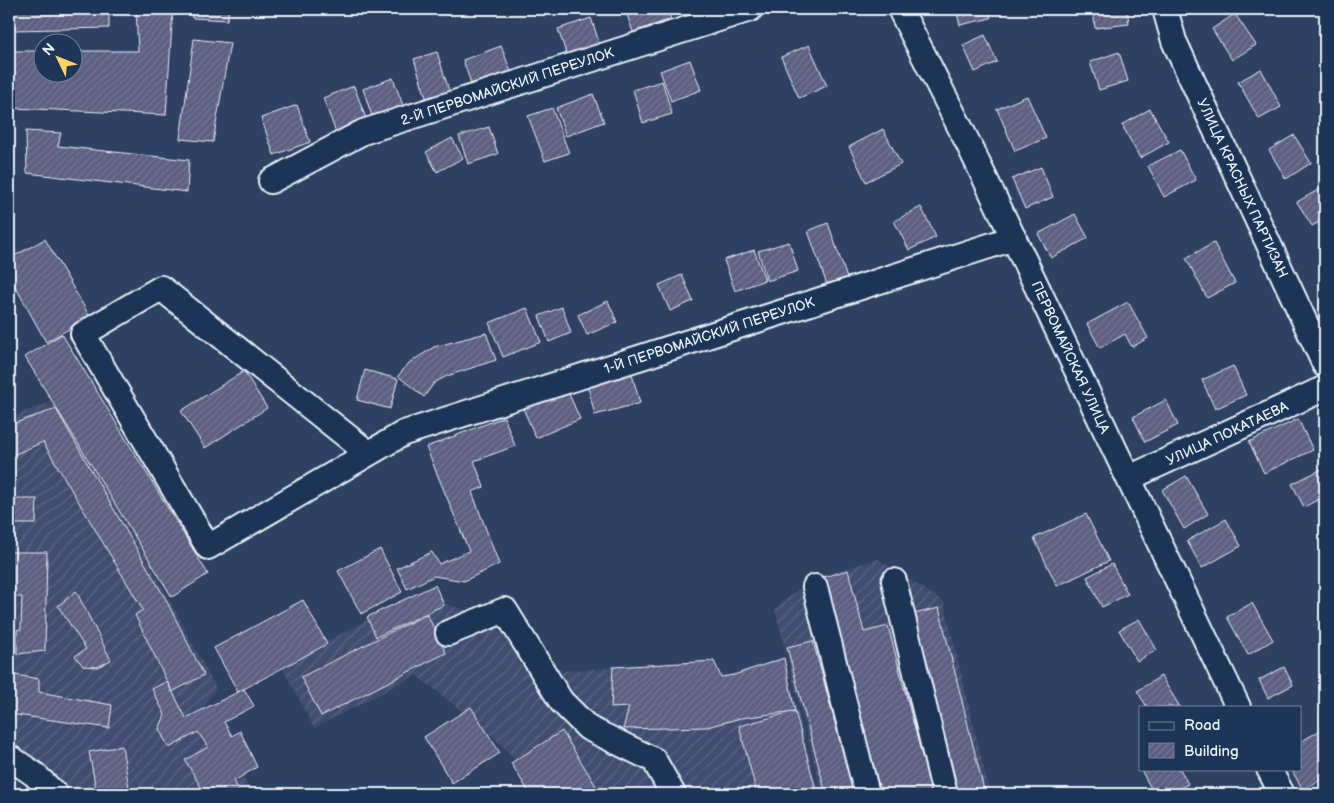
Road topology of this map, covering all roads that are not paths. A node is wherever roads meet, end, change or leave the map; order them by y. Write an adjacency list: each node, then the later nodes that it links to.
1 (750, 9): 4 (street, 2-Й ПЕРВОМАЙСКИЙ ПЕРЕУЛОК)
2 (900, 9): 5 (street, ПЕРВОМАЙСКАЯ УЛИЦА)
3 (1165, 9): 6 (street, УЛИЦА КРАСНЫХ ПАРТИЗАН)
4 (271, 181)
5 (1014, 238): 8 (street, 1-Й ПЕРВОМАЙСКИЙ ПЕРЕУЛОК); 9 (street, ПЕРВОМАЙСКАЯ УЛИЦА)
6 (1325, 365)
7 (1325, 388): 9 (street, УЛИЦА ПОКАТАЕВА)
8 (368, 453): 8 (street, 1-Й ПЕРВОМАЙСКИЙ ПЕРЕУЛОК)
9 (1129, 478): 13 (street, ПЕРВОМАЙСКАЯ УЛИЦА)
10 (894, 581): 19 (street)
11 (815, 587): 18 (street)
12 (448, 632): 17 (street)
13 (1238, 706)
14 (9, 758): 16 (street)
15 (1270, 770): 20 (street)
16 (55, 794)
17 (673, 794)
18 (867, 794)
19 (945, 794)
20 (1282, 794)

